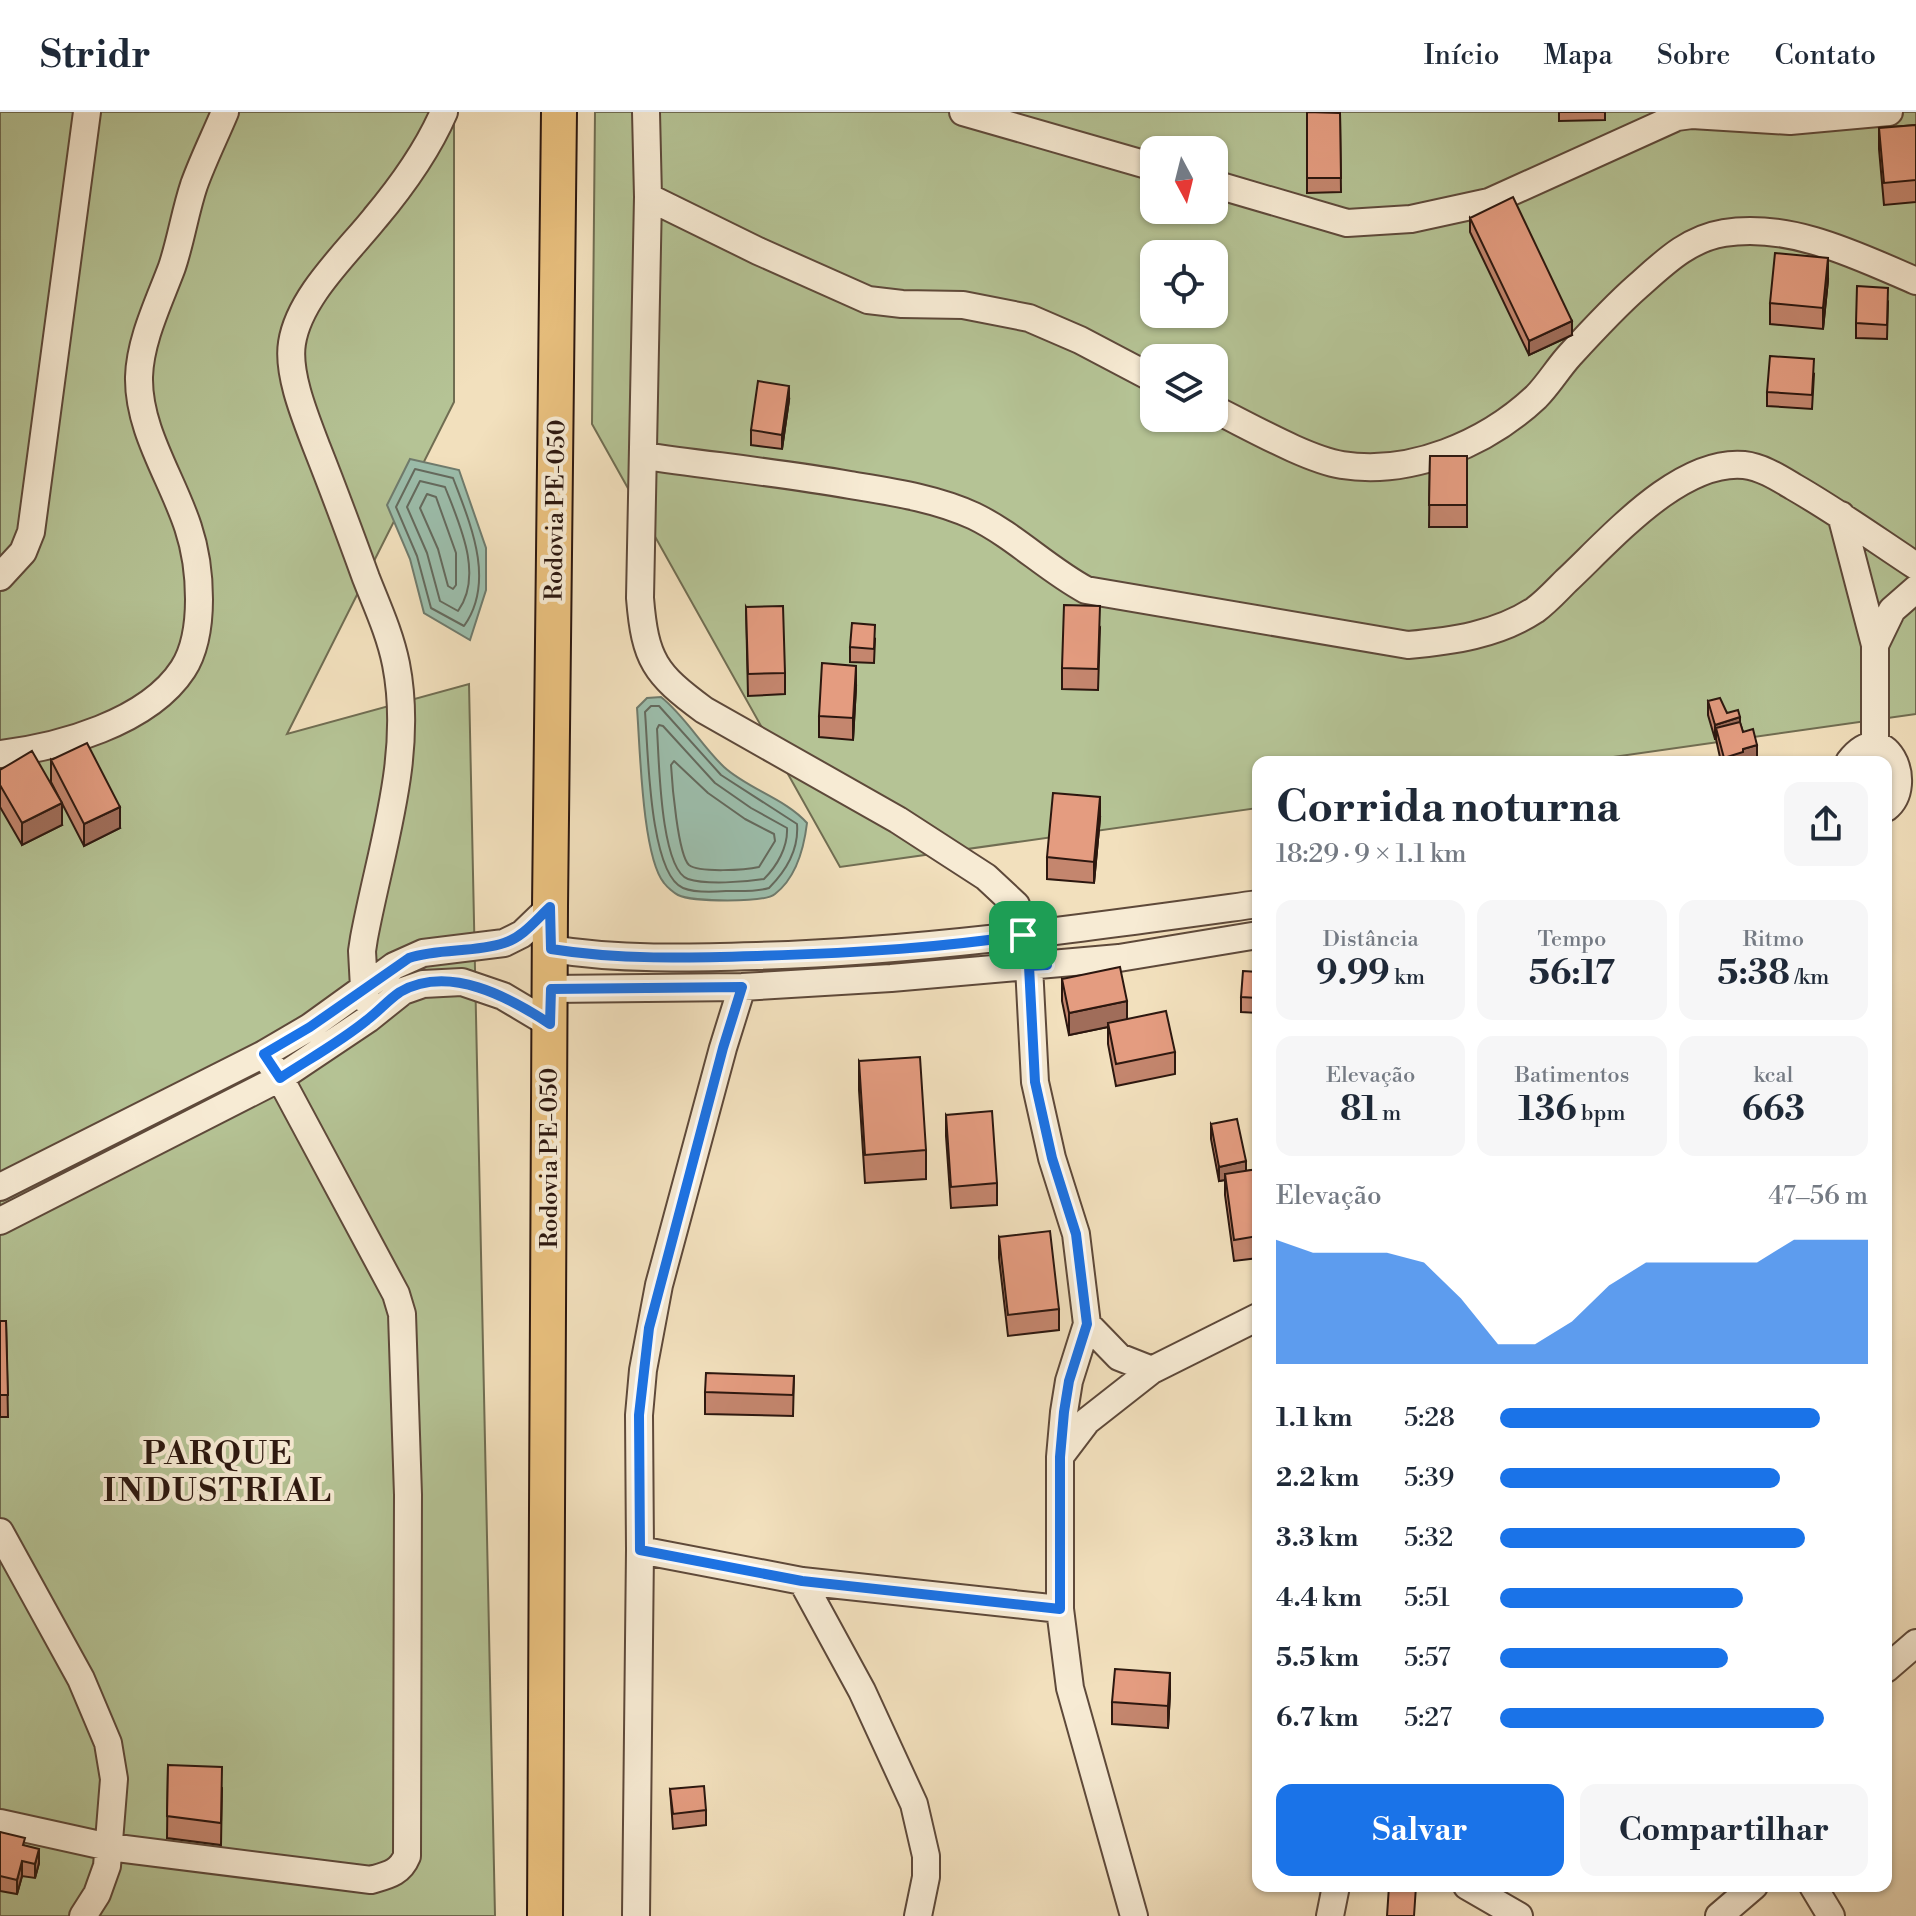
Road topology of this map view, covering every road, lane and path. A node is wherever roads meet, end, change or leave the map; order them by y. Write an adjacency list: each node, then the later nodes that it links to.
1 (87, 112): 17 (street)
2 (225, 112): 21 (street)
3 (444, 112): 36 (street)
4 (559, 112): 26 (main road, Rodovia PE-050)
5 (646, 112): 10 (street)
6 (963, 112): 8 (street)
7 (1889, 112): 9 (street)
8 (1140, 163)
9 (1228, 188)
10 (648, 197): 12 (street); 14 (street)
11 (1916, 281): 13 (street)
12 (1140, 372)
13 (1228, 416)
14 (644, 456): 15 (street); 27 (street)
15 (1841, 515): 16 (street); 19 (street)
16 (1916, 566)
17 (0, 577)
18 (1916, 589): 19 (street)
19 (1875, 645): 20 (street)
20 (1875, 746): 22 (street); 23 (street)
21 (0, 754)
22 (1854, 756)
23 (1912, 780): 24 (street)
24 (1892, 804)
25 (1252, 905): 27 (street)
26 (550, 907): 29 (street); 30 (main road, Rodovia PE-050)
27 (1023, 935): 31 (street); 33 (street); 33 (street)
28 (1252, 936): 33 (street)
29 (465, 949): 34 (street); 36 (street)
30 (551, 949): 32 (street); 39 (main road, Rodovia PE-050)
31 (712, 957): 32 (street); 38 (street)
32 (631, 958): 37 (street)
33 (1028, 967): 35 (street); 49 (street)
34 (462, 982): 40 (street); 41 (street)
35 (742, 987): 38 (street); 53 (street)
36 (364, 988): 40 (street); 42 (street)
37 (630, 988): 38 (street); 39 (street)
38 (710, 988)
39 (551, 989): 41 (main road, Rodovia PE-050)
40 (368, 1019): 43 (street)
41 (550, 1024): 65 (main road, Rodovia PE-050)
42 (264, 1054): 43 (street); 44 (street)
43 (280, 1078): 45 (street); 59 (street)
44 (119, 1125): 45 (street); 46 (street)
45 (133, 1153): 47 (street)
46 (0, 1187)
47 (0, 1221)
48 (1252, 1320): 50 (street)
49 (1087, 1324): 50 (street); 51 (street)
50 (1152, 1370): 51 (street)
51 (1060, 1457): 55 (street)
52 (0, 1532): 59 (street)
53 (640, 1550): 54 (street); 66 (street)
54 (802, 1581): 55 (street); 67 (street)
55 (1060, 1609): 68 (street)
56 (1916, 1643): 57 (street)
57 (1892, 1664)
58 (0, 1823): 59 (street)
59 (109, 1847): 64 (street)
60 (1335, 1892): 69 (street)
61 (1477, 1892): 70 (street)
62 (1747, 1892): 71 (street)
63 (1817, 1892): 72 (street)
64 (83, 1916)
65 (545, 1916)
66 (636, 1916)
67 (918, 1916)
68 (1134, 1916)
69 (1330, 1916)
70 (1519, 1916)
71 (1719, 1916)
72 (1831, 1916)

